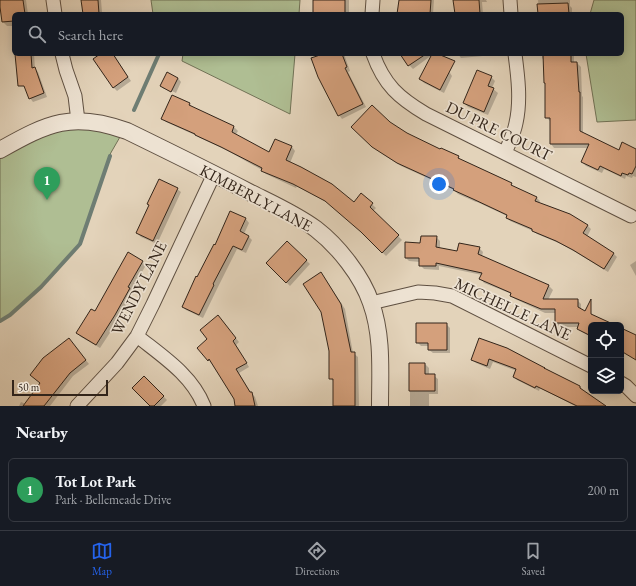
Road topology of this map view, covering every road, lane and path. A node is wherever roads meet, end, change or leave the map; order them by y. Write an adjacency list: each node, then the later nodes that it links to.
1 (53, 0): 4 (street)
2 (373, 0): 5 (street)
3 (510, 0): 6 (street)
4 (55, 12)
5 (372, 12)
6 (511, 12)
7 (62, 56): 10 (street)
8 (374, 56): 12 (street, DU PRE COURT)
9 (516, 56): 12 (street)
10 (78, 121): 11 (street, KIMBERLY LANE); 13 (street, KIMBERLY LANE)
11 (0, 150)
12 (505, 153): 14 (street, DU PRE COURT)
13 (214, 174): 15 (street, KIMBERLY LANE); 16 (street, WENDY LANE)
14 (631, 216)
15 (371, 303): 17 (street, MICHELLE LANE); 22 (street, KIMBERLY LANE)
16 (137, 336): 20 (street, WENDY LANE); 21 (street)
17 (588, 364)
18 (624, 385): 19 (street)
19 (636, 396)
20 (77, 406)
21 (204, 406)
22 (380, 406)

